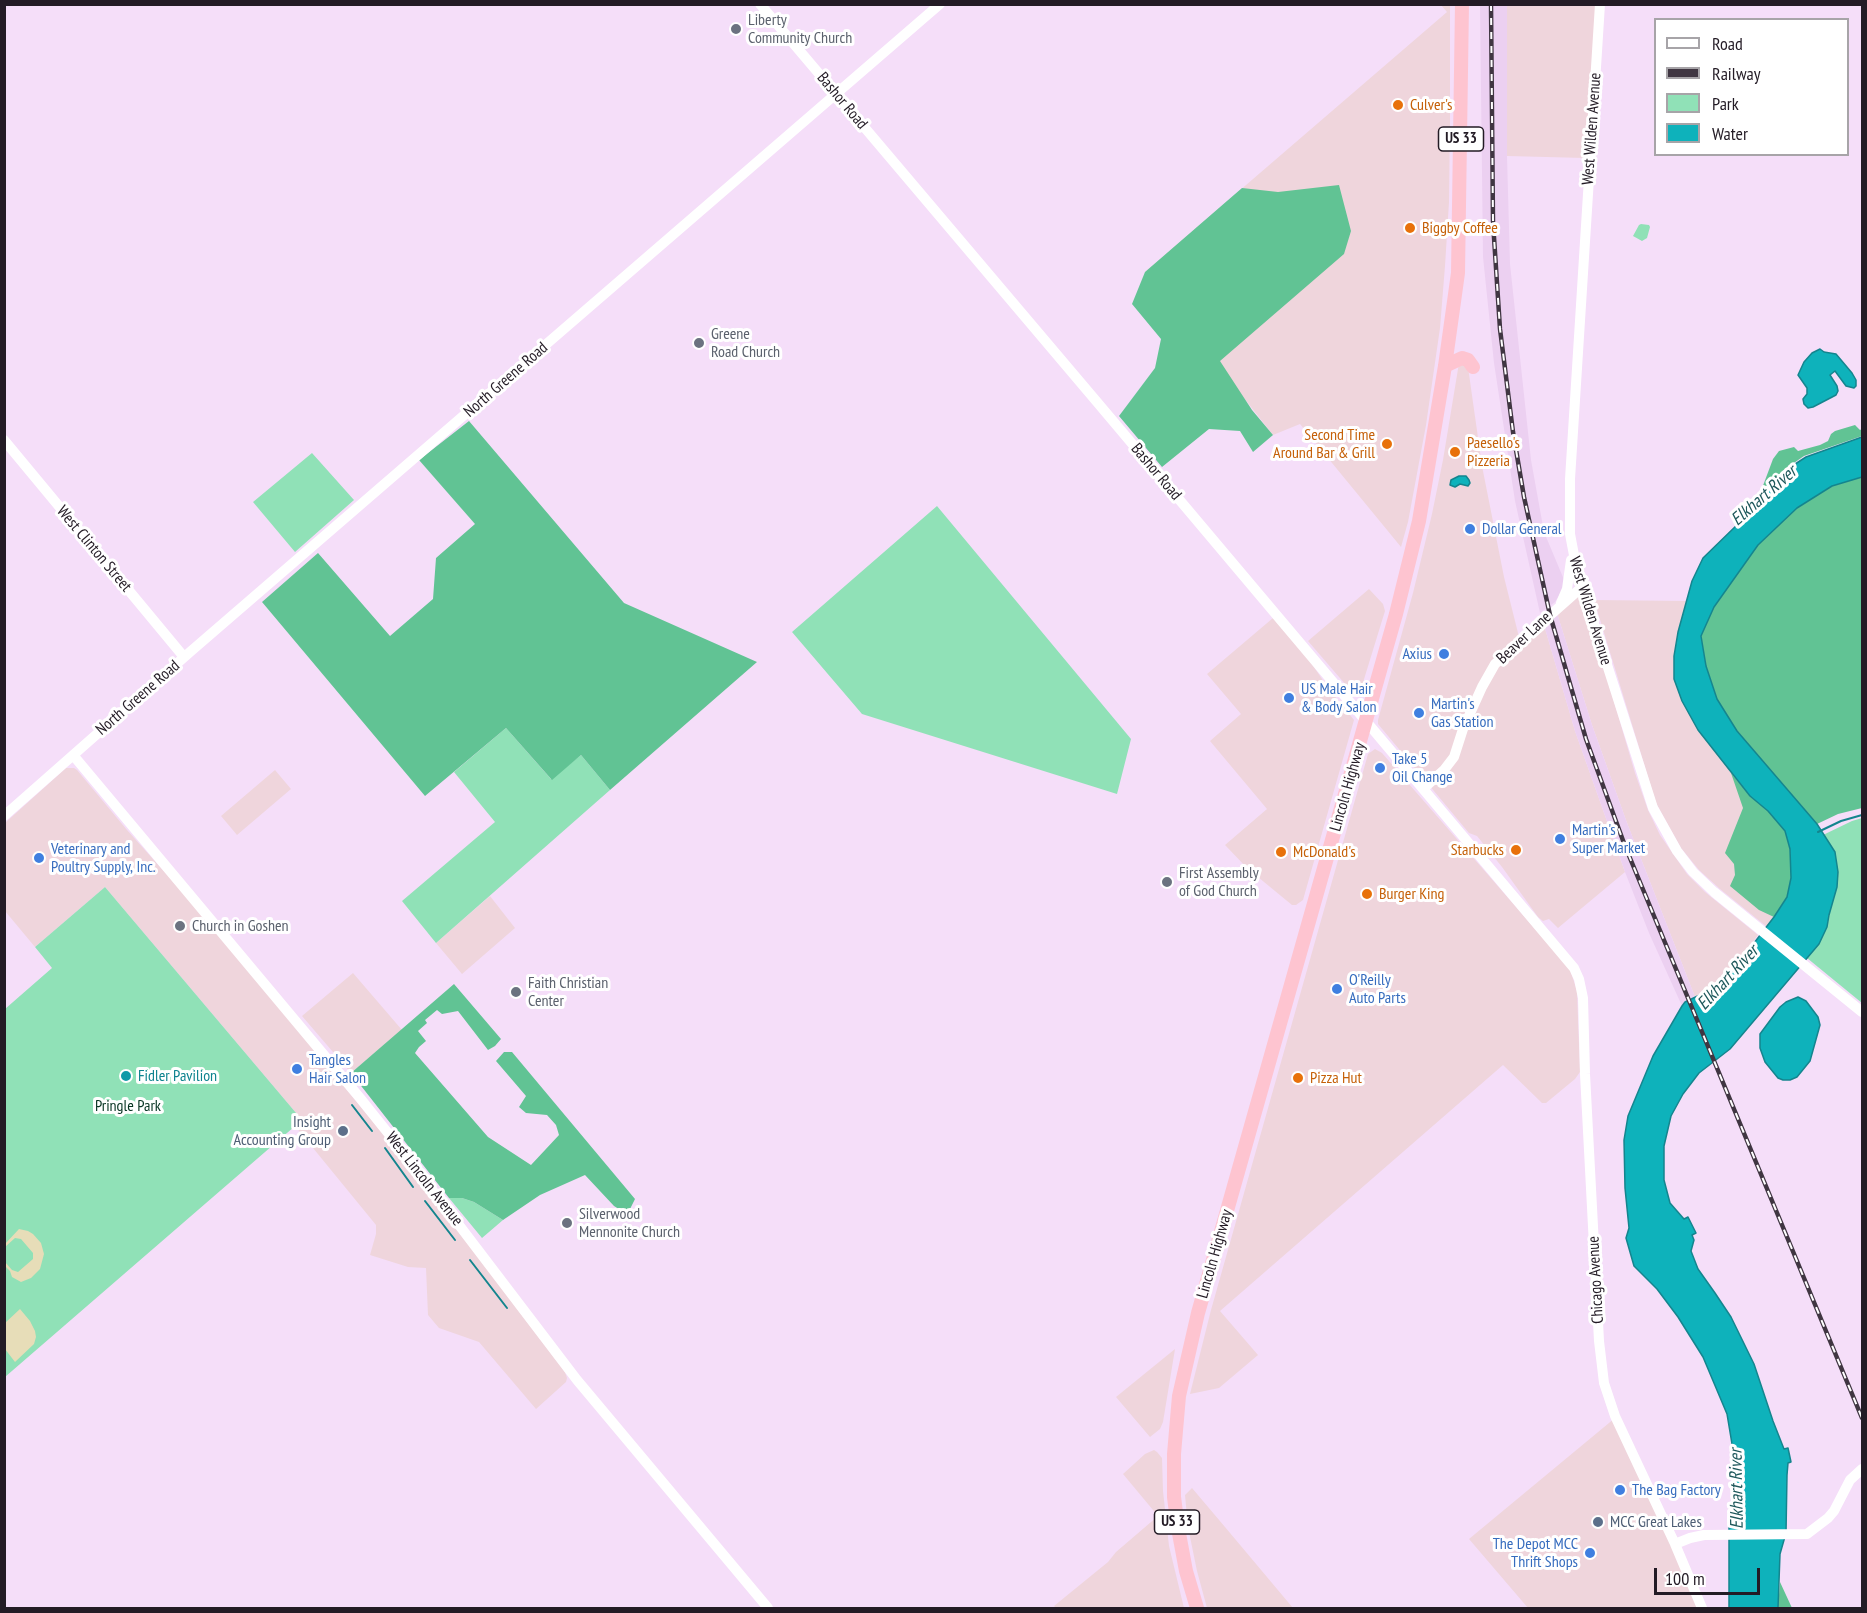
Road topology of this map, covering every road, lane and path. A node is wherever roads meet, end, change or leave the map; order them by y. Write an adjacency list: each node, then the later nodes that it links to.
1 (760, 4): 5 (street, Bashor Road)
2 (940, 4): 5 (street, North Greene Road)
3 (1462, 4): 6 (highway, Lincoln Highway / US 33)
4 (1600, 4): 9 (street, West Wilden Avenue)
5 (836, 93): 12 (street, North Greene Road); 13 (street, Bashor Road)
6 (1445, 366): 7 (highway); 13 (highway, Lincoln Highway / US 33)
7 (1473, 367)
8 (4, 440): 12 (street, West Clinton Street)
9 (1572, 550): 10 (street, West Wilden Avenue); 11 (street)
10 (1582, 587): 11 (street, Beaver Lane); 18 (street, West Wilden Avenue)
11 (1559, 606): 15 (street, Beaver Lane)
12 (184, 657): 14 (street, North Greene Road)
13 (1366, 721): 15 (street, Bashor Road); 22 (highway, Lincoln Highway / US 33)
14 (73, 755): 16 (street, North Greene Road); 21 (street, West Lincoln Avenue)
15 (1424, 788): 17 (street, Bashor Road)
16 (4, 816)
17 (1551, 940): 20 (street, Chicago Avenue)
18 (1863, 1012)
19 (1863, 1469): 20 (street)
20 (1675, 1544): 23 (street, Chicago Avenue)
21 (768, 1608)
22 (1197, 1608)
23 (1702, 1608)

